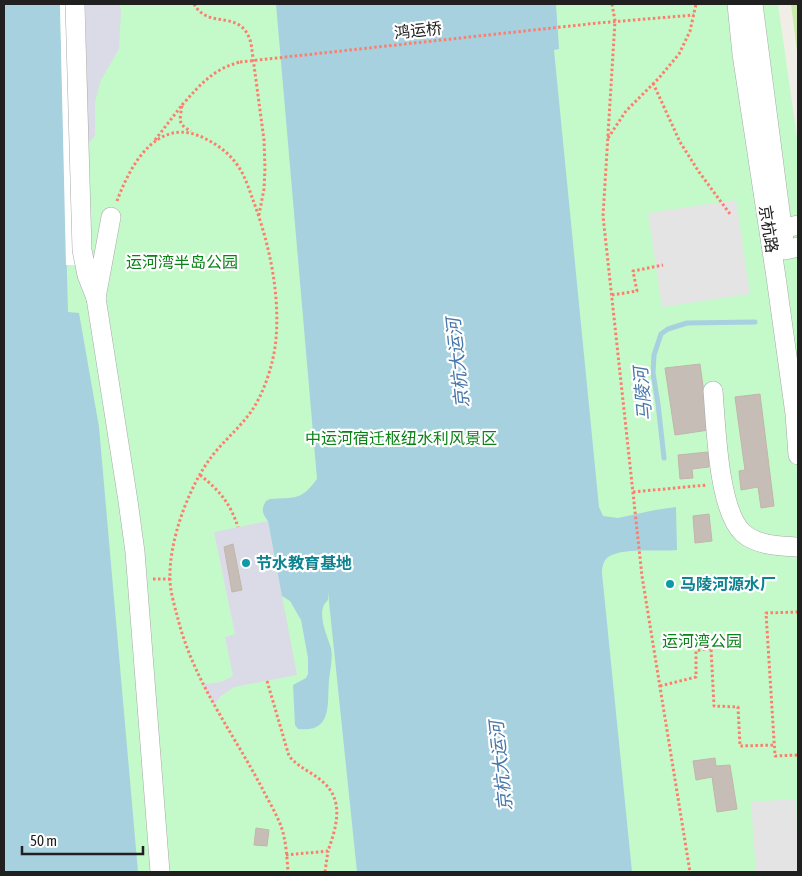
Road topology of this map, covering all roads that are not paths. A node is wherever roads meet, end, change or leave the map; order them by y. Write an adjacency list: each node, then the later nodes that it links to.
1 (75, 4): 4 (street)
2 (737, 4): 5 (street, 京杭路)
3 (753, 4): 5 (street, 京杭路)
4 (82, 232): 6 (street); 6 (street)
5 (787, 239): 7 (street, 京杭路); 9 (street, 京杭路)
6 (96, 298): 11 (street)
7 (798, 362)
8 (713, 391): 10 (street)
9 (798, 455)
10 (798, 548)
11 (160, 872)

